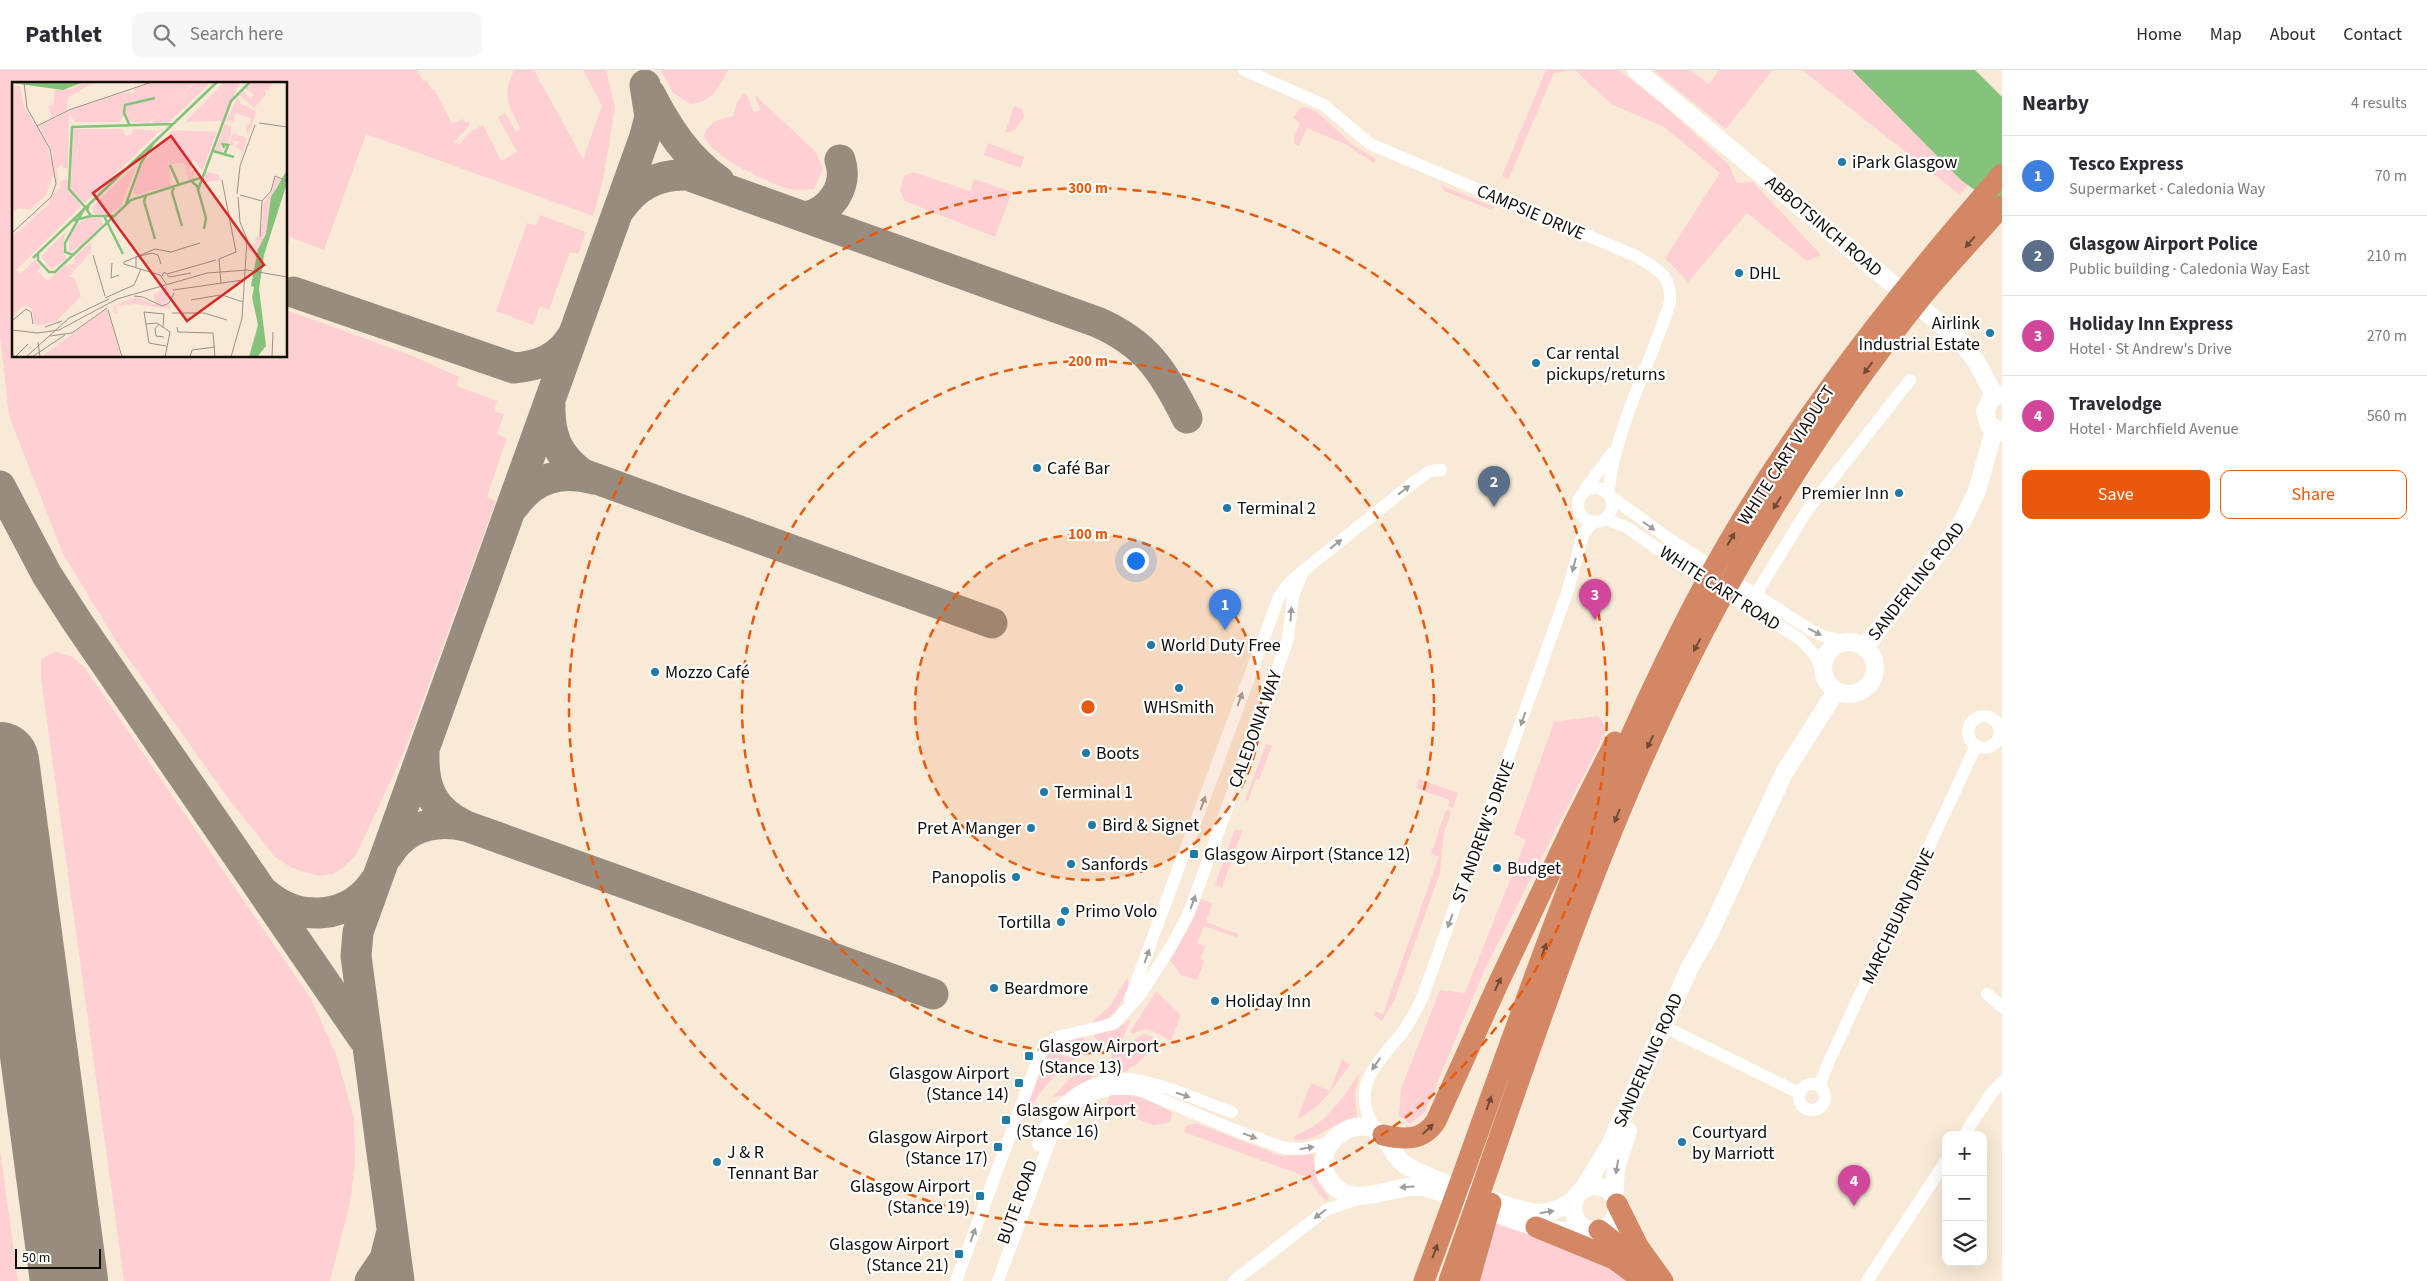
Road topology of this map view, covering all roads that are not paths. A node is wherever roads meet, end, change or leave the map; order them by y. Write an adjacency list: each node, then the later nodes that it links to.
1 (1244, 70): 8 (street, CAMPSIE DRIVE)
2 (1636, 70): 6 (street, ABBOTSINCH ROAD)
3 (2002, 174): 21 (highway, WHITE CART VIADUCT, one-way to 3)
4 (2002, 206): 14 (highway, WHITE CART VIADUCT, one-way to 14)
5 (1910, 380): 15 (street, WHITE CART ROAD)
6 (1998, 395): 7 (street)
7 (1998, 431): 16 (street, SANDERLING ROAD)
8 (1620, 439): 10 (street, CAMPSIE DRIVE); 11 (street, CAMPSIE DRIVE)
9 (1442, 470): 13 (street, one-way to 9)
10 (1584, 492): 11 (street); 12 (street)
11 (1609, 495): 12 (street); 14 (street, WHITE CART ROAD, one-way to 14)
12 (1599, 520): 17 (street, WHITE CART ROAD); 33 (street, ST ANDREW'S DRIVE, one-way to 33)
13 (1303, 571): 25 (street, CALEDONIA WAY, one-way to 13); 25 (street, CALEDONIA WAY, one-way to 13)
14 (1732, 579): 15 (street, WHITE CART ROAD); 21 (highway, WHITE CART VIADUCT, one-way to 21)
15 (1756, 594): 16 (street, WHITE CART ROAD, one-way to 16)
16 (1856, 645): 17 (street); 18 (street)
17 (1822, 671): 18 (street)
18 (1836, 691): 22 (street, SANDERLING ROAD)
19 (2001, 727): 20 (street); 20 (street)
20 (1976, 746): 28 (street, MARCHBURN DRIVE)
21 (1620, 766): 33 (highway, one-way to 21); 40 (highway, one-way to 40); 46 (highway, one-way to 21)
22 (1711, 930): 26 (street, SANDERLING ROAD); 36 (street, SANDERLING ROAD)
23 (1987, 994): 24 (street)
24 (2002, 1007)
25 (1120, 1016): 42 (street, CALEDONIA WAY, one-way to 25)
26 (1673, 1031): 29 (street, MARCHBURN DRIVE); 38 (street, SANDERLING ROAD, one-way to 38)
27 (2002, 1082): 32 (street)
28 (1819, 1086): 29 (street); 29 (street, MARCHBURN DRIVE)
29 (1799, 1093)
30 (1232, 1112): 31 (street, one-way to 30)
31 (1051, 1125): 34 (street, one-way to 34); 43 (street, BUTE ROAD); 44 (street, BUTE ROAD)
32 (1967, 1131)
33 (1379, 1133): 34 (street); 36 (street, one-way to 36)
34 (1330, 1143): 37 (street)
35 (1942, 1167): 51 (street)
36 (1578, 1194): 38 (street); 41 (street)
37 (1365, 1197): 39 (street, one-way to 37); 45 (street, one-way to 45)
38 (1616, 1201): 41 (street); 50 (highway)
39 (1536, 1227): 41 (street); 49 (highway)
40 (1475, 1230): 47 (highway); 48 (highway)
41 (1594, 1230): 49 (highway)
42 (956, 1281)
43 (989, 1281)
44 (998, 1281)
45 (1234, 1281)
46 (1424, 1281)
47 (1449, 1281)
48 (1469, 1281)
49 (1646, 1281)
50 (1663, 1281)
51 (1867, 1281)

